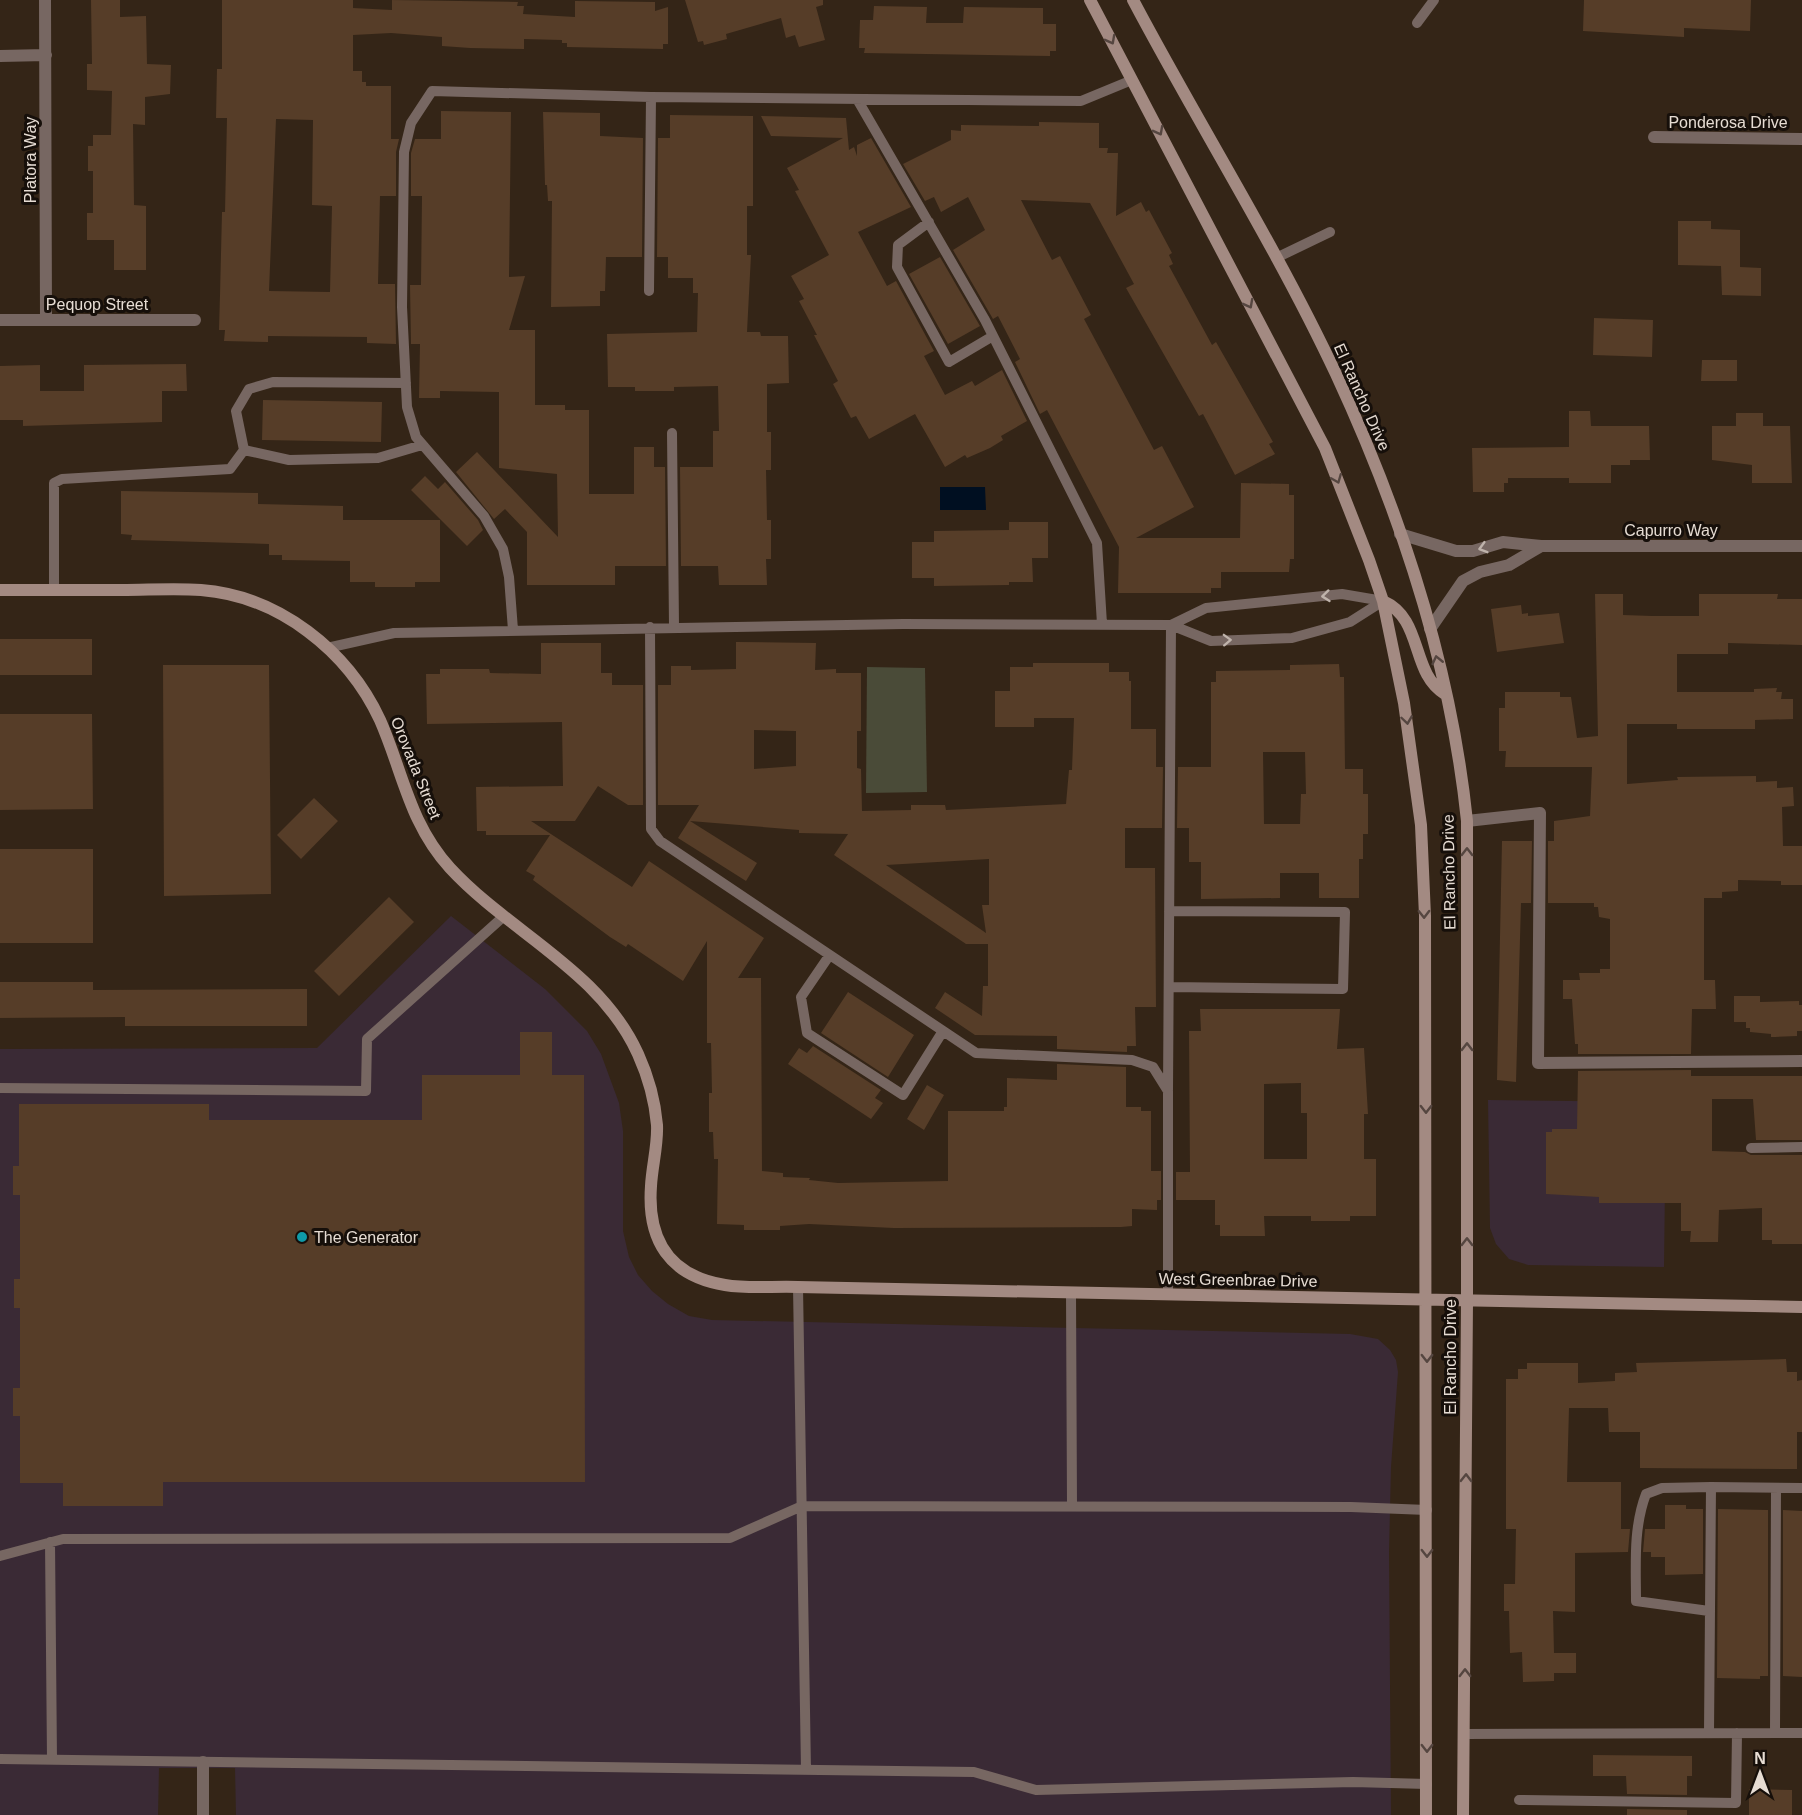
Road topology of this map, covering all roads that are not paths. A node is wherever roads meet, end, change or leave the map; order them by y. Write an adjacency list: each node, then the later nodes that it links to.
1 (45, 0): 7 (street, Platora Way)
2 (1090, 0): 8 (main road, El Rancho Drive, one-way to 8)
3 (1133, 0): 15 (main road, El Rancho Drive)
4 (1434, 0): 5 (lane)
5 (1417, 22)
6 (0, 56): 7 (street)
7 (46, 56): 18 (street, Platora Way)
8 (1132, 80): 10 (lane); 30 (main road, El Rancho Drive, one-way to 30)
9 (651, 97): 10 (lane); 16 (lane); 21 (lane)
10 (857, 99): 13 (lane)
11 (1654, 137): 12 (street, Ponderosa Drive)
12 (1802, 139)
13 (929, 222): 20 (lane); 20 (lane)
14 (1330, 232): 15 (lane)
15 (1276, 258): 25 (main road, El Rancho Drive)
16 (649, 291)
17 (0, 320): 18 (street, Pequop Street)
18 (46, 320): 19 (street, Pequop Street)
19 (195, 320)
20 (993, 336): 31 (lane)
21 (406, 382): 23 (lane); 24 (lane)
22 (672, 433): 33 (lane)
23 (422, 445): 24 (lane); 36 (lane)
24 (244, 450): 28 (lane)
25 (1400, 534): 26 (street, Capurro Way, one-way to 25); 35 (main road, El Rancho Drive)
26 (1540, 546): 27 (street, Capurro Way); 35 (street)
27 (1802, 546)
28 (54, 590): 29 (main road, Orovada Street); 37 (main road, Orovada Street)
29 (0, 591)
30 (1383, 601): 32 (lane, one-way to 32); 32 (lane, one-way to 30); 38 (main road); 54 (main road, El Rancho Drive, one-way to 54)
31 (1102, 624): 32 (lane); 33 (lane)
32 (1171, 625): 40 (lane)
33 (674, 626): 34 (lane)
34 (650, 627): 36 (lane); 42 (lane)
35 (1430, 629): 38 (main road, El Rancho Drive, one-way to 35)
36 (513, 630): 37 (lane)
37 (327, 648): 41 (main road, Orovada Street)
38 (1445, 694): 39 (main road, El Rancho Drive)
39 (1467, 820): 45 (street); 55 (main road, El Rancho Drive, one-way to 39)
40 (1169, 910): 43 (lane); 43 (lane)
41 (503, 916): 46 (lane); 50 (main road, Orovada Street)
42 (829, 956): 44 (lane); 44 (lane)
43 (1168, 987): 47 (lane)
44 (943, 1032): 47 (lane)
45 (1802, 1061)
46 (0, 1088)
47 (1168, 1090): 53 (lane)
48 (1750, 1148): 49 (lane)
49 (1802, 1148)
50 (677, 1267): 51 (main road, West Greenbrae Drive)
51 (798, 1287): 52 (main road, West Greenbrae Drive); 60 (lane)
52 (1071, 1293): 53 (main road, West Greenbrae Drive); 61 (lane)
53 (1168, 1295): 54 (main road, West Greenbrae Drive)
54 (1427, 1300): 55 (main road, West Greenbrae Drive); 62 (main road, El Rancho Drive, one-way to 62)
55 (1467, 1301): 56 (main road, West Greenbrae Drive); 70 (main road, El Rancho Drive, one-way to 55)
56 (1802, 1307)
57 (1711, 1487): 58 (lane); 65 (lane); 65 (lane)
58 (1776, 1488): 59 (lane); 66 (lane)
59 (1802, 1488)
60 (802, 1506): 61 (lane); 63 (lane); 74 (lane)
61 (1072, 1506): 62 (lane)
62 (1427, 1510): 75 (main road, El Rancho Drive, one-way to 75)
63 (50, 1542): 64 (lane); 72 (lane)
64 (0, 1556)
65 (1709, 1611): 67 (lane)
66 (1775, 1732): 68 (lane); 69 (lane)
67 (1709, 1733): 68 (lane); 70 (lane)
68 (1737, 1733): 77 (lane)
69 (1802, 1733)
70 (1465, 1734): 80 (main road, El Rancho Drive)
71 (0, 1759): 72 (lane)
72 (52, 1760): 73 (lane)
73 (203, 1762): 74 (lane); 78 (street)
74 (806, 1770): 75 (lane)
75 (1427, 1784): 79 (main road, El Rancho Drive)
76 (1519, 1800): 77 (lane)
77 (1736, 1803): 81 (lane)
78 (203, 1815)
79 (1426, 1815)
80 (1463, 1815)
81 (1736, 1815)

